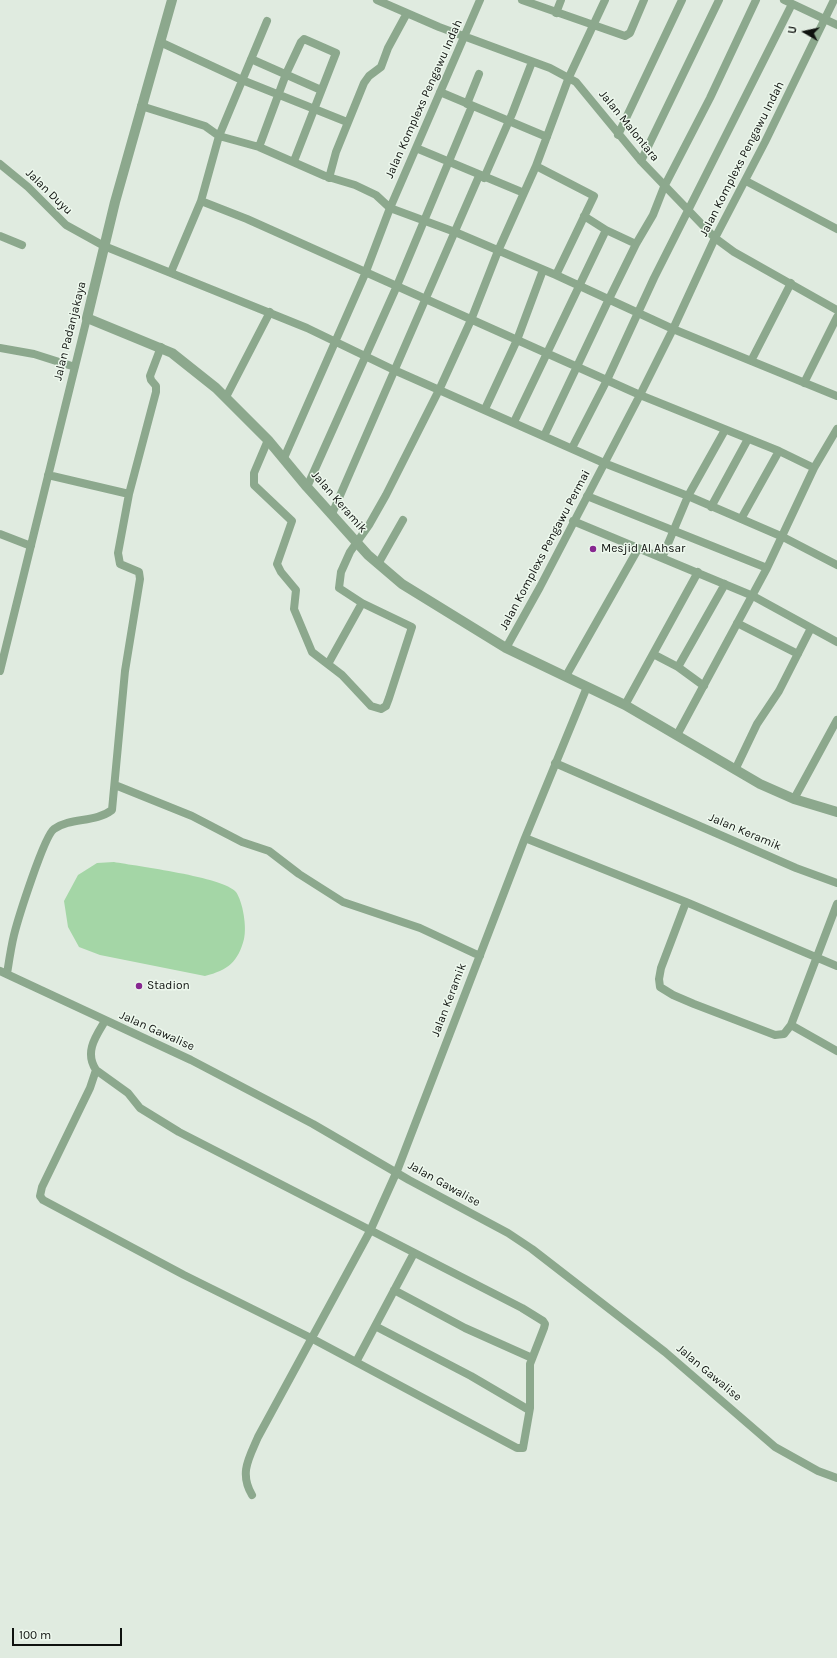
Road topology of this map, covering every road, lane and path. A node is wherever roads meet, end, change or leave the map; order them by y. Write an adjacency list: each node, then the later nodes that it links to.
1 (172, 0): 21 (street, Jalan Padanjakaya)
2 (377, 0): 14 (street, Jalan Malontara)
3 (480, 0): 20 (street, Jalan Komplexs Pengawu Indah)
4 (523, 0): 15 (street)
5 (561, 0): 15 (street)
6 (605, 0): 19 (street)
7 (644, 0): 19 (street)
8 (682, 0): 36 (street)
9 (719, 0): 42 (street)
10 (756, 0): 49 (street)
11 (784, 0): 13 (street)
12 (834, 0): 16 (street, Jalan Komplexs Pengawu Indah)
13 (792, 4): 16 (street); 53 (street, Jalan Komplexs Pengawu Indah)
14 (407, 13): 20 (street, Jalan Malontara); 35 (street)
15 (556, 13): 19 (street)
16 (824, 19): 18 (street); 48 (street, Jalan Komplexs Pengawu Indah)
17 (267, 21): 22 (street)
18 (837, 25)
19 (593, 26): 26 (street)
20 (465, 37): 23 (street, Jalan Malontara); 29 (street, Jalan Komplexs Pengawu Indah)
21 (160, 42): 27 (street); 32 (street, Jalan Padanjakaya)
22 (251, 59): 24 (street); 27 (street)
23 (532, 62): 26 (street, Jalan Malontara); 34 (street)
24 (286, 74): 28 (street); 28 (street); 30 (street)
25 (478, 74): 31 (street)
26 (569, 77): 36 (street, Jalan Malontara); 38 (street)
27 (242, 80): 30 (street); 37 (street)
28 (321, 90): 33 (street)
29 (440, 92): 31 (street); 40 (street, Jalan Komplexs Pengawu Indah)
30 (279, 94): 33 (street); 39 (street)
31 (469, 105): 34 (street); 43 (street)
32 (141, 106): 37 (street); 63 (street, Jalan Padanjakaya)
33 (314, 109): 35 (street); 41 (street)
34 (509, 121): 38 (street); 46 (street)
35 (347, 122): 47 (street)
36 (618, 135): 42 (street, Jalan Malontara)
37 (219, 136): 39 (street); 51 (street)
38 (547, 137): 45 (street)
39 (259, 147): 41 (street)
40 (416, 148): 43 (street); 52 (street, Jalan Komplexs Pengawu Indah)
41 (294, 161): 47 (street)
42 (641, 161): 49 (street, Jalan Malontara)
43 (447, 162): 46 (street); 55 (street)
44 (0, 164): 63 (street, Jalan Duyu)
45 (536, 166): 50 (street); 54 (street)
46 (482, 177): 50 (street); 58 (street)
47 (329, 178): 52 (street)
48 (746, 181): 56 (street); 60 (street, Jalan Komplexs Pengawu Indah)
49 (664, 187): 53 (street, Jalan Malontara); 61 (street)
50 (524, 193): 64 (street)
51 (201, 201): 66 (street); 67 (street)
52 (390, 208): 55 (street); 67 (street)
53 (689, 211): 60 (street, Jalan Malontara); 76 (street, Jalan Komplexs Pengawu Indah)
54 (584, 216): 57 (street); 68 (street)
55 (423, 222): 58 (street); 71 (street)
56 (837, 229)
57 (606, 230): 61 (street); 70 (street)
58 (455, 232): 64 (street); 73 (street)
59 (0, 236): 62 (street)
60 (715, 238): 69 (street, Jalan Malontara); 80 (street, Jalan Komplexs Pengawu Indah)
61 (636, 244): 72 (street)
62 (22, 245)
63 (104, 246): 66 (street, Jalan Komplexs Pengawu Permai); 78 (street, Jalan Padanjakaya)
64 (498, 251): 65 (street); 79 (street)
65 (543, 270): 68 (street); 82 (street)
66 (171, 272): 75 (street, Jalan Komplexs Pengawu Permai)
67 (365, 274): 71 (street); 81 (street)
68 (556, 275): 70 (street)
69 (791, 283): 74 (street, Jalan Malontara); 87 (street)
70 (579, 285): 72 (street); 85 (street)
71 (396, 288): 73 (street); 86 (street)
72 (609, 298): 76 (street); 88 (street)
73 (426, 300): 79 (street); 90 (street)
74 (837, 310)
75 (270, 312): 81 (street, Jalan Komplexs Pengawu Permai); 96 (street)
76 (639, 312): 80 (street); 91 (street)
77 (837, 317): 92 (street)
78 (87, 318): 83 (street, Jalan Keramik); 89 (street, Jalan Padanjakaya)
79 (471, 320): 82 (street); 93 (street)
80 (673, 329): 87 (street); 94 (street, Jalan Komplexs Pengawu Permai)
81 (335, 340): 86 (street, Jalan Komplexs Pengawu Permai); 106 (street)
82 (516, 340): 85 (street); 97 (street)
83 (161, 347): 96 (street, Jalan Keramik); 111 (street)
84 (0, 348): 89 (street)
85 (547, 354): 88 (street); 98 (street)
86 (365, 356): 90 (street, Jalan Komplexs Pengawu Permai); 110 (street)
87 (751, 361): 92 (street)
88 (577, 367): 91 (street); 101 (street)
89 (75, 368): 109 (street, Jalan Padanjakaya)
90 (394, 370): 93 (street, Jalan Komplexs Pengawu Permai); 115 (street)
91 (607, 380): 94 (street); 104 (street)
92 (804, 383): 95 (street)
93 (440, 388): 97 (street, Jalan Komplexs Pengawu Permai); 122 (street)
94 (640, 395): 100 (street); 107 (street, Jalan Komplexs Pengawu Permai)
95 (837, 396)
96 (226, 397): 103 (street, Jalan Keramik)
97 (486, 409): 98 (street, Jalan Komplexs Pengawu Permai)
98 (514, 422): 101 (street, Jalan Komplexs Pengawu Permai)
99 (837, 429): 108 (street)
100 (725, 430): 102 (street); 113 (street)
101 (544, 436): 104 (street, Jalan Komplexs Pengawu Permai)
102 (748, 439): 105 (street); 114 (street)
103 (268, 440): 106 (street, Jalan Keramik); 141 (street)
104 (572, 448): 107 (street, Jalan Komplexs Pengawu Permai)
105 (779, 451): 108 (street); 116 (street)
106 (284, 458): 110 (street, Jalan Keramik)
107 (604, 463): 112 (street, Jalan Komplexs Pengawu Permai); 113 (street)
108 (814, 468): 121 (street)
109 (48, 475): 111 (street); 123 (street, Jalan Padanjakaya)
110 (307, 487): 115 (street, Jalan Keramik)
111 (129, 494): 152 (street)
112 (587, 496): 118 (street, Jalan Komplexs Pengawu Permai); 119 (street)
113 (688, 496): 114 (street); 119 (street)
114 (711, 507): 116 (street)
115 (332, 514): 122 (street, Jalan Keramik)
116 (741, 519): 121 (street)
117 (403, 520): 126 (street)
118 (573, 521): 124 (street); 138 (street, Jalan Komplexs Pengawu Permai)
119 (673, 532): 125 (street); 128 (street)
120 (0, 534): 123 (street)
121 (783, 537): 127 (street); 128 (street)
122 (357, 543): 126 (street, Jalan Keramik); 132 (street)
123 (31, 546): 136 (street, Jalan Padanjakaya)
124 (638, 549): 125 (street); 144 (street)
125 (662, 558): 129 (street)
126 (378, 564): 138 (street, Jalan Keramik)
127 (837, 565)
128 (767, 568): 131 (street)
129 (698, 572): 130 (street); 140 (street)
130 (725, 584): 131 (street); 142 (street)
131 (752, 596): 133 (street); 134 (street)
132 (362, 603): 141 (street); 141 (street)
133 (737, 623): 139 (street); 145 (street)
134 (811, 628): 137 (street); 139 (street)
135 (0, 635): 136 (street)
136 (8, 637): 143 (street, Jalan Padanjakaya)
137 (837, 642)
138 (506, 648): 144 (street, Jalan Keramik)
139 (798, 654): 151 (street)
140 (655, 655): 142 (street); 147 (street)
141 (328, 664)
142 (678, 667): 145 (street)
143 (0, 671)
144 (566, 676): 146 (street, Jalan Keramik)
145 (704, 686): 149 (street)
146 (587, 687): 147 (street, Jalan Keramik); 150 (street, Jalan Keramik)
147 (626, 705): 149 (street, Jalan Keramik)
148 (837, 720): 153 (street)
149 (677, 735): 151 (street, Jalan Keramik)
150 (555, 763): 155 (street, Jalan Keramik); 156 (street, Jalan Keramik)
151 (734, 770): 153 (street, Jalan Keramik)
152 (115, 785): 159 (street); 162 (street)
153 (794, 799): 154 (street, Jalan Keramik)
154 (837, 812)
155 (525, 838): 157 (street); 159 (street, Jalan Keramik)
156 (837, 883)
157 (686, 902): 160 (street); 164 (street)
158 (837, 904): 160 (street)
159 (480, 956): 167 (street, Jalan Keramik)
160 (817, 957): 161 (street); 164 (street)
161 (837, 966)
162 (4, 972): 163 (street, Jalan Gawalise)
163 (105, 1021): 166 (street); 167 (street, Jalan Gawalise)
164 (790, 1025): 165 (street)
165 (837, 1051)
166 (96, 1070): 168 (street); 172 (street)
167 (397, 1171): 168 (street, Jalan Keramik); 176 (street, Jalan Gawalise)
168 (370, 1231): 169 (street); 172 (street, Jalan Keramik)
169 (414, 1253): 170 (street); 173 (street)
170 (394, 1290): 171 (street); 173 (street)
171 (375, 1326): 174 (street); 175 (street)
172 (311, 1338): 174 (street); 177 (street, Jalan Keramik)
173 (532, 1358): 175 (street)
174 (356, 1362): 175 (street)
175 (529, 1410)
176 (837, 1478)
177 (252, 1495)

